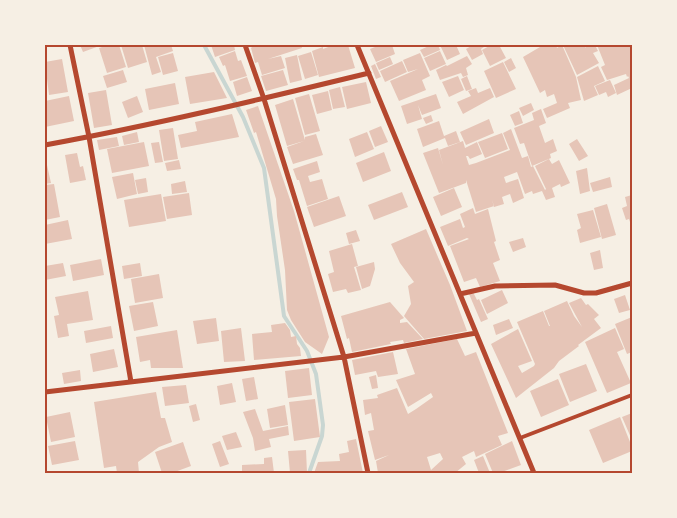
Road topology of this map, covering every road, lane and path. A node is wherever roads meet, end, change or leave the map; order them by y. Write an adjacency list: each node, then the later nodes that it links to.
1 (70, 45): 6 (street)
2 (244, 45): 5 (street)
3 (358, 45): 4 (street)
4 (369, 73): 5 (street); 9 (street)
5 (264, 99): 6 (street); 11 (street)
6 (89, 137): 7 (street); 12 (street)
7 (45, 145)
8 (632, 283): 9 (street)
9 (460, 294): 10 (street)
10 (476, 332): 11 (street); 15 (street)
11 (344, 357): 12 (street); 16 (street)
12 (131, 382): 13 (street)
13 (45, 392)
14 (632, 394): 15 (lane)
15 (520, 438): 17 (street)
16 (368, 473)
17 (534, 473)

